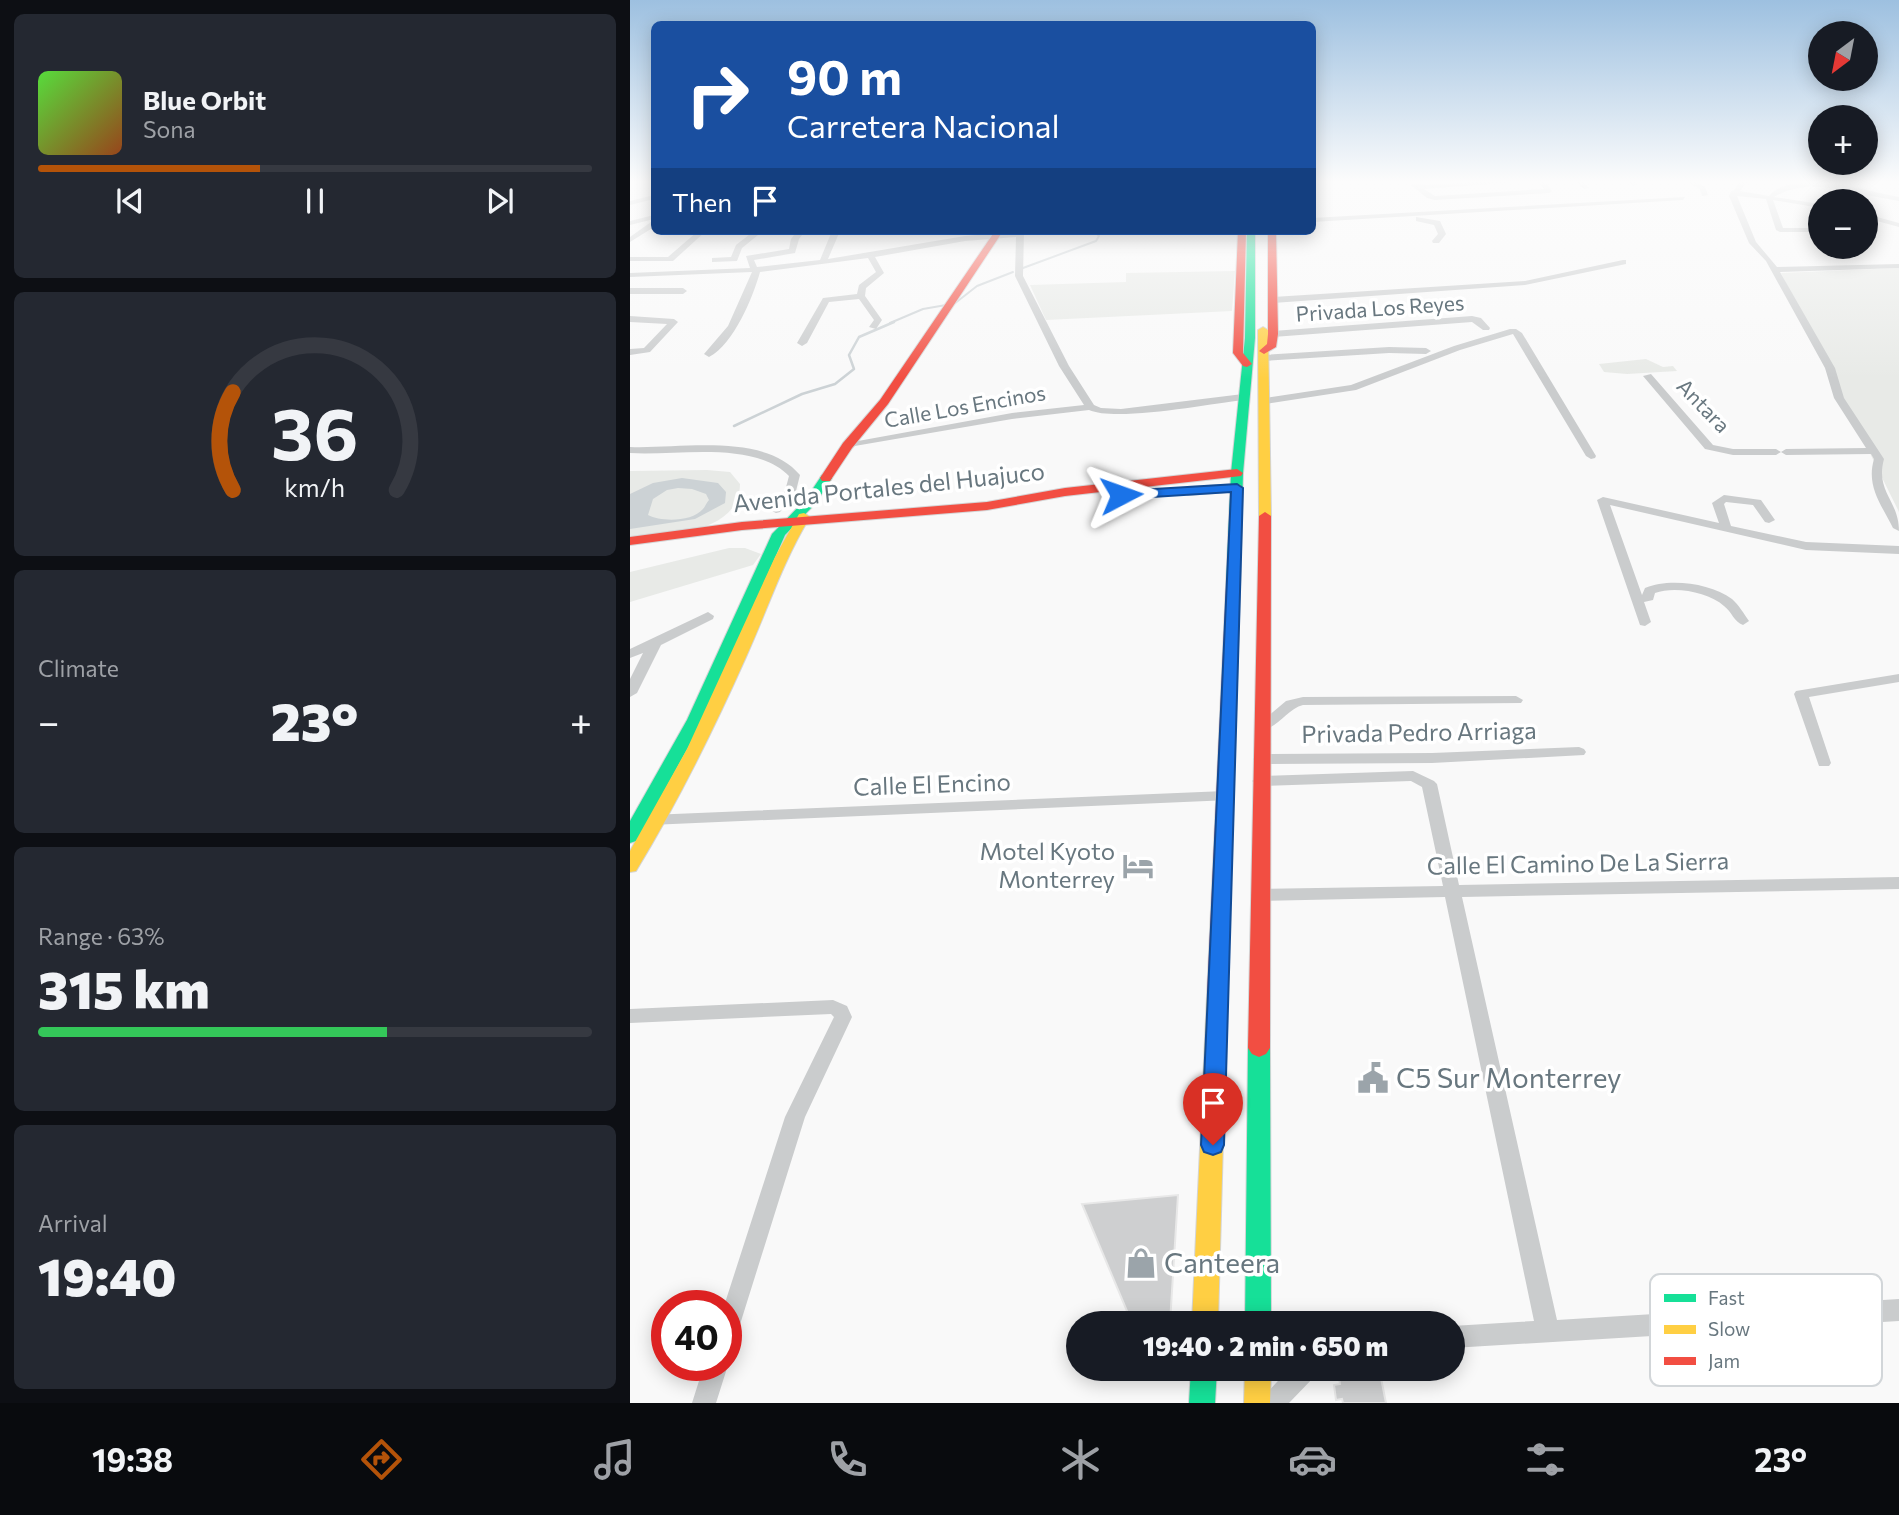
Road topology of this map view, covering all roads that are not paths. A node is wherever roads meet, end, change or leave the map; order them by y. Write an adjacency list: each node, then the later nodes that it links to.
1 (682, 247): 14 (street)
2 (738, 247): 20 (street)
3 (792, 247): 18 (street)
4 (831, 247): 16 (street)
5 (906, 247): 13 (street)
6 (987, 247): 40 (main road)
7 (1020, 247): 39 (street)
8 (1241, 247): 35 (main road)
9 (1253, 247): 31 (main road)
10 (1261, 247): 31 (main road)
11 (1272, 247): 26 (main road)
12 (1757, 247): 21 (street)
13 (874, 257): 16 (street); 25 (street)
14 (630, 259)
15 (715, 260): 20 (street)
16 (826, 261): 18 (street)
17 (1623, 262): 26 (street)
18 (752, 264): 20 (street); 34 (street)
19 (1899, 265): 21 (street)
20 (738, 266): 22 (street)
21 (1773, 270): 42 (street)
22 (630, 273)
23 (683, 290): 24 (street)
24 (630, 291)
25 (861, 296): 28 (street); 30 (street)
26 (1273, 300): 31 (main road)
27 (630, 319): 33 (street)
28 (873, 327)
29 (1486, 328): 31 (street, Privada Los Reyes)
30 (802, 342)
31 (1263, 343): 32 (street); 35 (main road); 38 (main road)
32 (1426, 351)
33 (630, 352)
34 (709, 354)
35 (1247, 364): 37 (main road)
36 (1648, 376): 42 (street, Antara)
37 (1243, 397): 39 (street, Calle Los Encinos); 44 (main road)
38 (1265, 401): 43 (street); 63 (main road)
39 (1090, 407): 40 (street, Calle Los Encinos)
40 (847, 446): 48 (main road)
41 (630, 450): 45 (street)
42 (1874, 451): 49 (street)
43 (1591, 456)
44 (1237, 481): 48 (main road, Avenida Portales del Huajuco); 68 (main road)
45 (776, 510)
46 (1769, 520): 47 (street)
47 (1726, 527): 53 (street); 54 (street)
48 (791, 528): 50 (main road, Avenida Portales del Huajuco); 69 (main road); 70 (main road)
49 (1899, 528)
50 (715, 534): 51 (main road, Avenida Portales del Huajuco); 52 (main road, Avenida Portales del Huajuco)
51 (630, 541)
52 (630, 550)
53 (1899, 550)
54 (1638, 600): 56 (street); 57 (street)
55 (708, 616): 58 (street)
56 (1743, 621)
57 (1645, 622)
58 (654, 643): 59 (street); 61 (street)
59 (630, 654)
60 (1899, 678): 66 (street)
61 (630, 693)
62 (1516, 700): 63 (street)
63 (1262, 727): 65 (main road)
64 (1579, 752): 65 (street, Privada Pedro Arriaga)
65 (1260, 759): 67 (main road)
66 (1824, 763)
67 (1260, 781): 74 (street); 75 (main road)
68 (1225, 796): 69 (street, Calle El Encino); 78 (main road)
69 (661, 819): 70 (street, Calle El Encino); 72 (main road)
70 (641, 820): 71 (main road)
71 (630, 837)
72 (630, 866)
73 (1899, 883): 74 (street, Calle El Camino De La Sierra)
74 (1451, 891): 75 (street, Calle El Camino De La Sierra); 81 (street)
75 (1259, 895): 79 (main road)
76 (630, 1016): 77 (street)
77 (740, 1290)
78 (1205, 1311)
79 (1258, 1311)
80 (1650, 1326): 81 (street)
81 (1548, 1332): 82 (street)
82 (1465, 1336)
83 (711, 1381): 87 (street)
84 (1203, 1381): 88 (main road)
85 (1258, 1381): 89 (main road)
86 (1294, 1381): 90 (street)
87 (704, 1403)
88 (1202, 1403)
89 (1257, 1403)
90 (1273, 1403)

